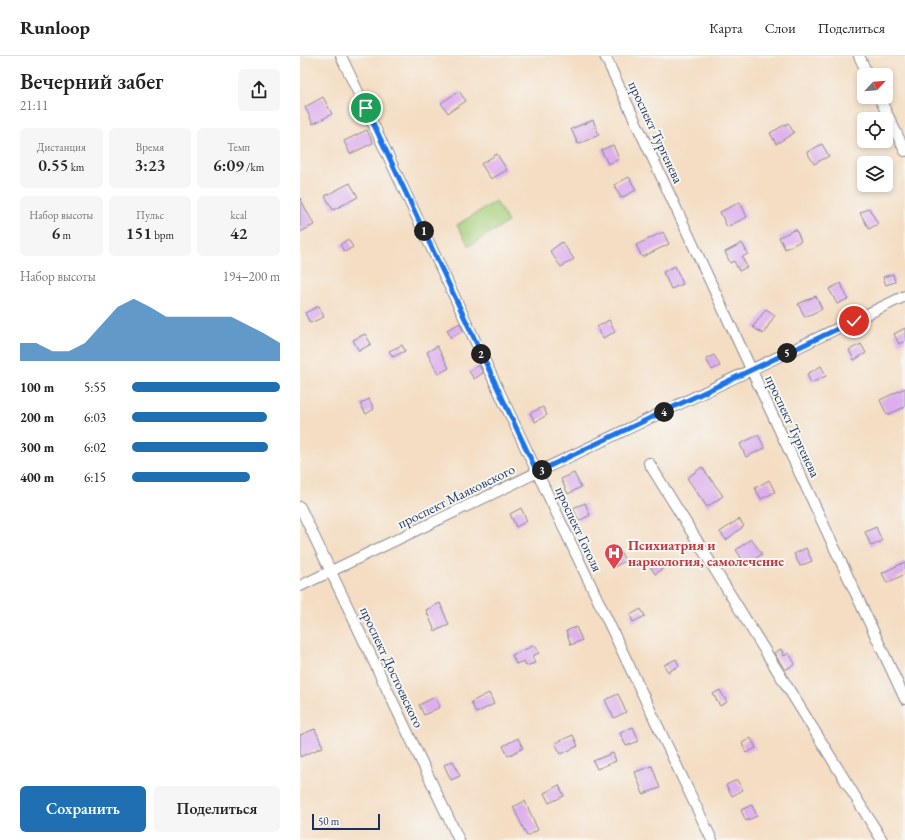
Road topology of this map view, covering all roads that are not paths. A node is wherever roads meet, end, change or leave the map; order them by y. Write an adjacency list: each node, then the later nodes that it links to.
1 (341, 56): 10 (street, проспект Гоголя)
2 (605, 56): 8 (street, проспект Тургенева)
3 (859, 56): 4 (street)
4 (865, 68)
5 (882, 104): 6 (street)
6 (905, 151)
7 (905, 296): 8 (street, проспект Маяковского)
8 (752, 370): 10 (street, проспект Маяковского); 14 (street, проспект Тургенева)
9 (649, 463): 17 (street)
10 (537, 472): 12 (street, проспект Маяковского); 16 (street, проспект Гоголя)
11 (300, 507): 12 (street, проспект Достоевского)
12 (332, 572): 13 (street, проспект Маяковского); 15 (street, проспект Достоевского)
13 (300, 586)
14 (905, 700)
15 (459, 840)
16 (712, 840)
17 (882, 840)

